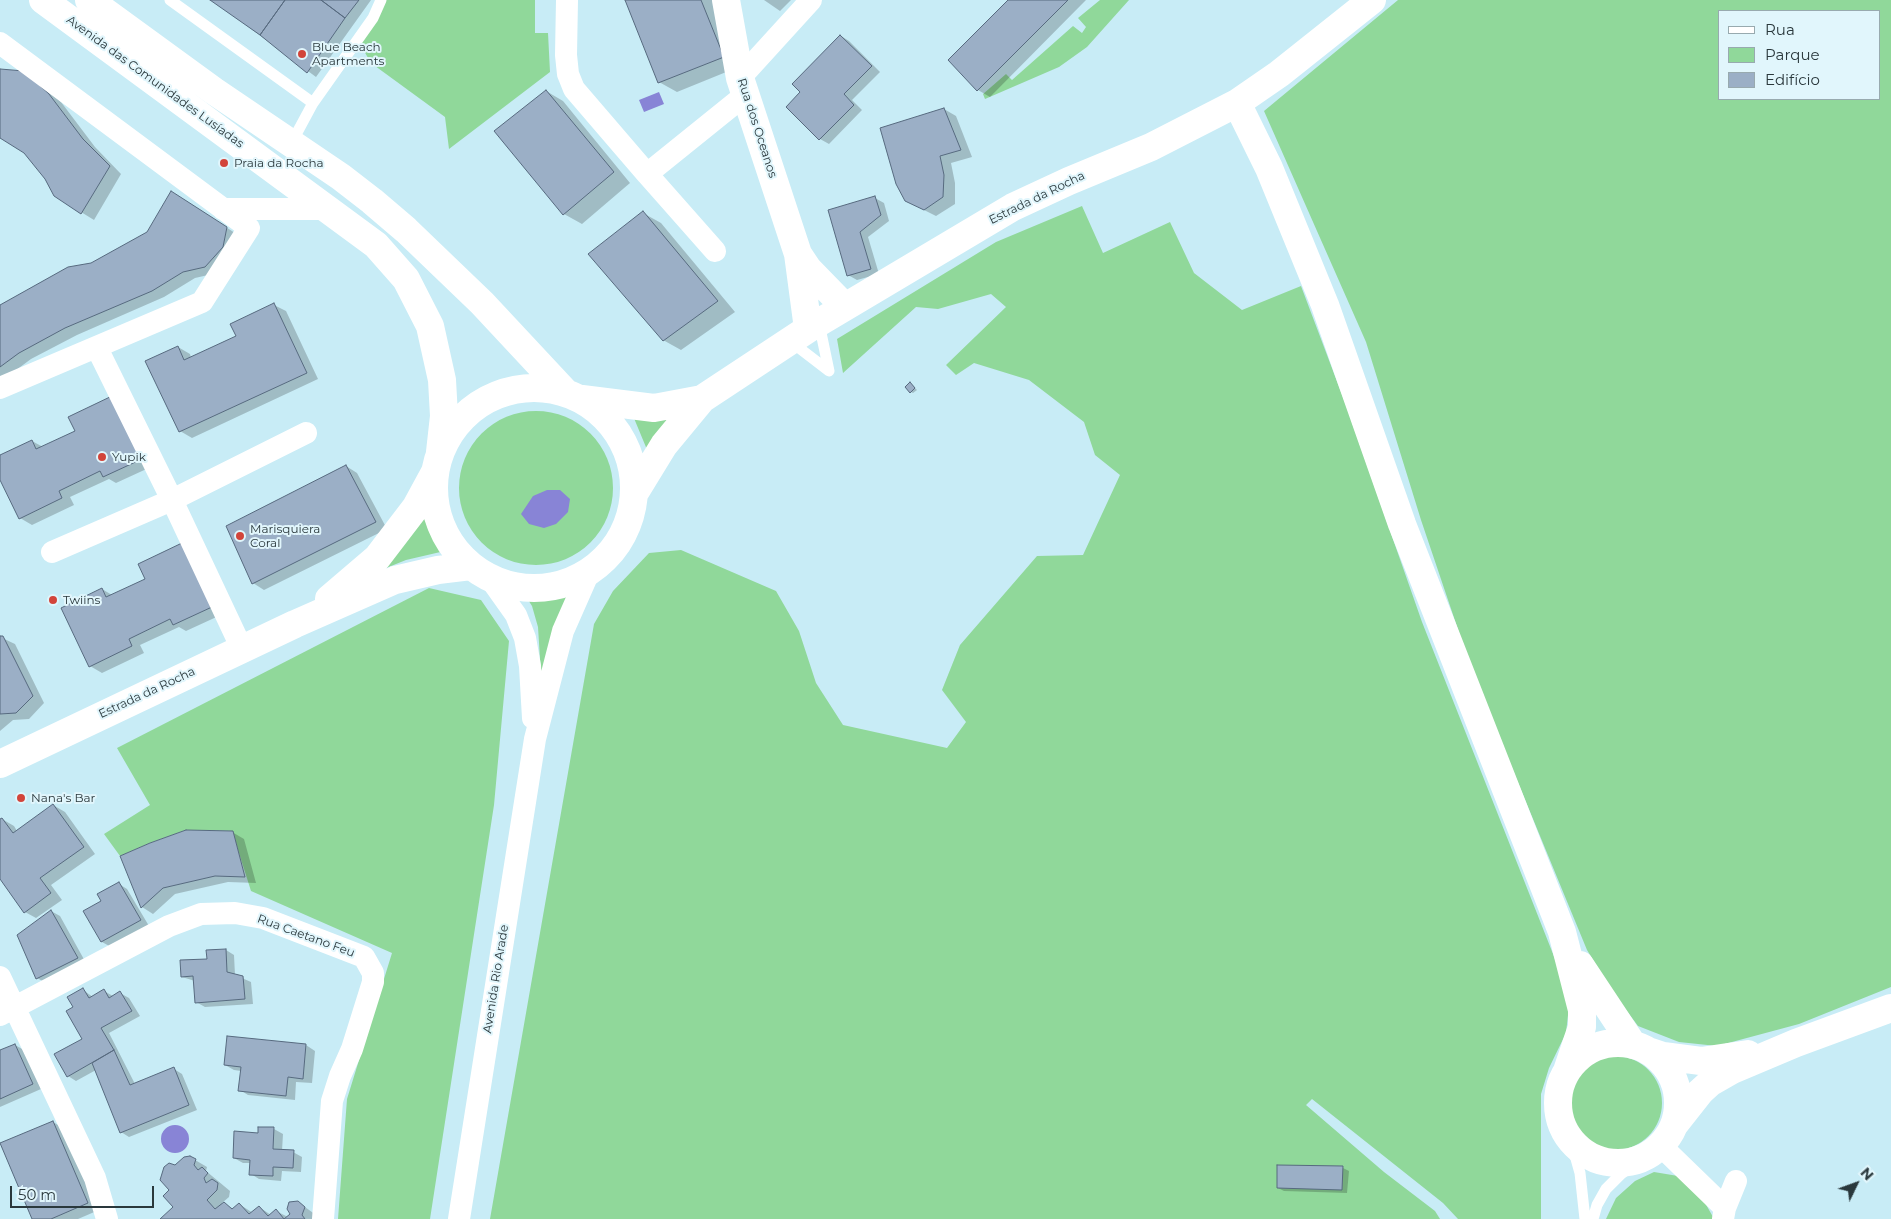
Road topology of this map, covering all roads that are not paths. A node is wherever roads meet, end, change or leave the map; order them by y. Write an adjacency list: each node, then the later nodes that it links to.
1 (42, 0): 16 (street, Avenida das Comunidades Lusíadas)
2 (88, 0): 13 (street)
3 (170, 0): 11 (lane)
4 (381, 0): 11 (lane)
5 (567, 0): 14 (street)
6 (726, 0): 10 (street, Rua dos Oceanos)
7 (811, 0): 10 (street)
8 (1372, 0): 12 (street, Estrada da Rocha)
9 (0, 44): 15 (street)
10 (743, 86): 14 (street); 18 (street, Rua dos Oceanos)
11 (313, 103): 13 (lane)
12 (1237, 103): 19 (street, Estrada da Rocha); 36 (street)
13 (292, 142): 23 (street)
14 (647, 174): 17 (street)
15 (223, 209): 16 (street); 21 (street)
16 (328, 209): 26 (street, Avenida das Comunidades Lusíadas)
17 (715, 251)
18 (798, 254): 19 (street); 20 (street)
19 (845, 307): 20 (street, Estrada da Rocha)
20 (806, 331): 24 (street, Estrada da Rocha)
21 (97, 348): 22 (street); 28 (street)
22 (0, 388)
23 (573, 396): 24 (street, Estrada da Rocha); 26 (street, Estrada da Rocha); 27 (street)
24 (702, 399): 27 (street, Estrada da Rocha)
25 (306, 433): 28 (street)
26 (438, 462): 30 (street, Avenida das Comunidades Lusíadas); 32 (street, Estrada da Rocha)
27 (634, 494): 31 (street)
28 (172, 500): 29 (street); 33 (street)
29 (52, 552)
30 (480, 572): 31 (street); 32 (street, Estrada da Rocha); 34 (street)
31 (589, 572): 34 (street)
32 (296, 624): 33 (street, Estrada da Rocha)
33 (242, 649): 35 (street, Estrada da Rocha)
34 (535, 739): 49 (street, Avenida Rio Arade)
35 (0, 764)
36 (1562, 932): 41 (street); 42 (street)
37 (0, 977): 39 (street)
38 (1891, 1008): 40 (street)
39 (7, 1011): 47 (street); 48 (street, Rua Caetano Feu)
40 (1796, 1043): 41 (street); 44 (street)
41 (1639, 1048): 42 (street); 44 (street)
42 (1567, 1071): 43 (street)
43 (1571, 1142): 44 (street); 50 (lane)
44 (1658, 1144): 46 (street); 51 (lane)
45 (1736, 1181): 46 (street)
46 (1724, 1214)
47 (107, 1219)
48 (323, 1219)
49 (459, 1219)
50 (1585, 1219)
51 (1593, 1219)

